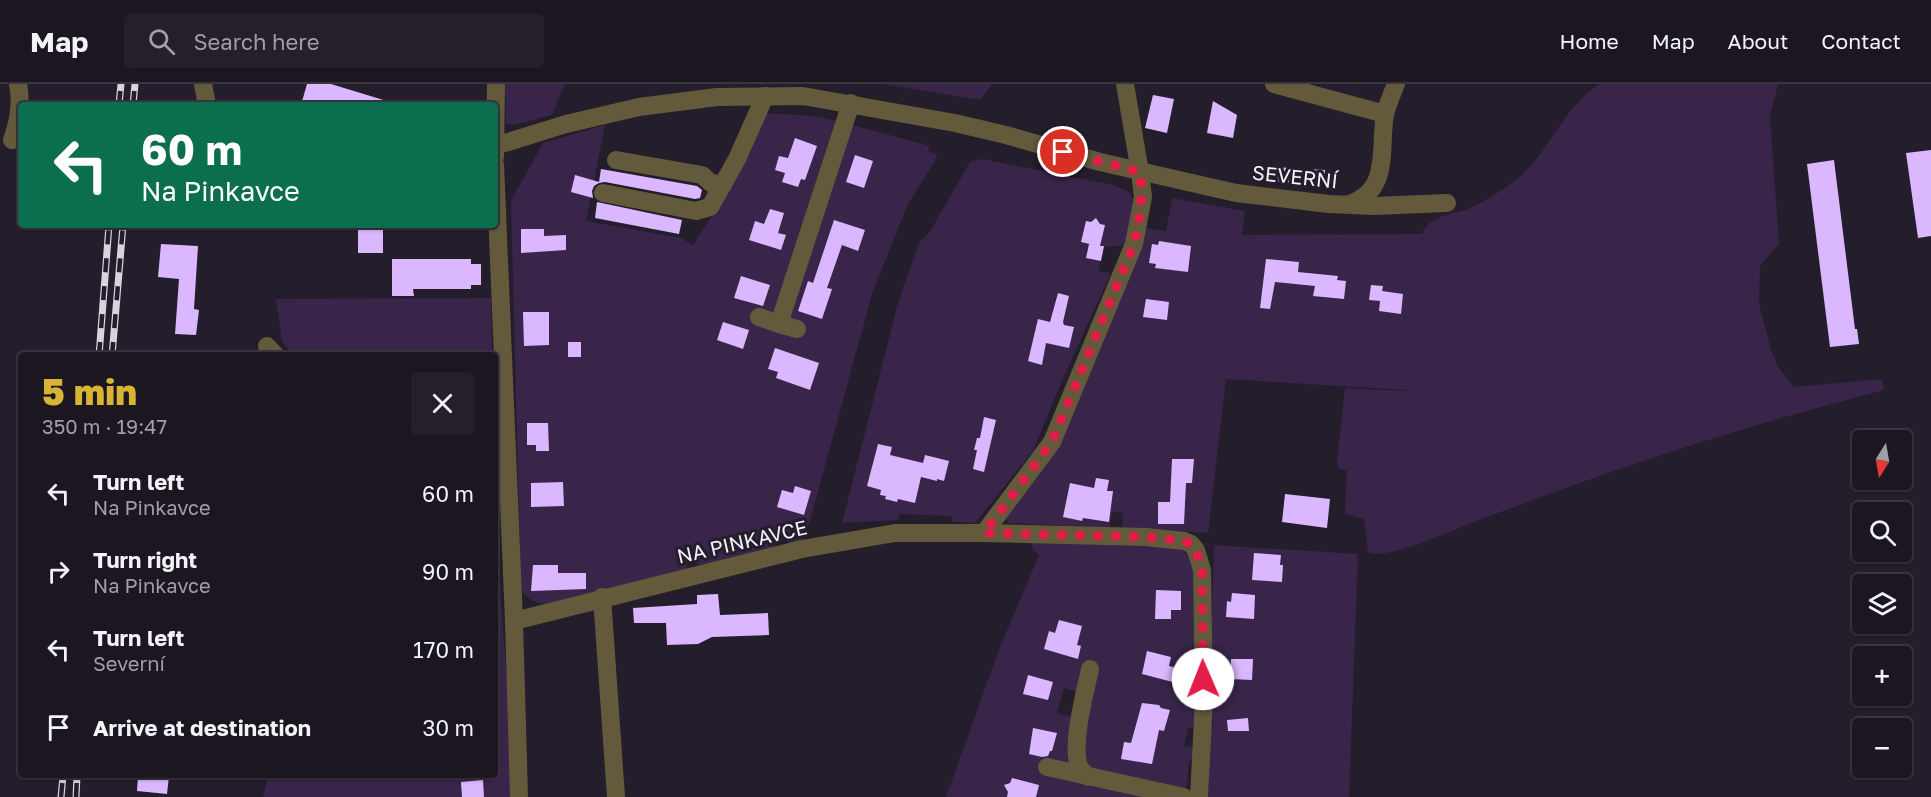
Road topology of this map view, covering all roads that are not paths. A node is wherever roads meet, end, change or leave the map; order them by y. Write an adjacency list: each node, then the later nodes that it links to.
1 (18, 84): 8 (street)
2 (203, 84): 9 (street)
3 (496, 84): 10 (street)
4 (1125, 84): 17 (street)
5 (1274, 84): 12 (street)
6 (1396, 84): 12 (street)
7 (765, 96): 11 (street, SEVERNÍ); 15 (street, SEVERNÍ); 18 (street)
8 (20, 102)
9 (206, 102)
10 (496, 102)
11 (851, 103): 17 (street, SEVERNÍ); 24 (street)
12 (1385, 114): 21 (street)
13 (18, 120): 14 (street)
14 (12, 140)
15 (498, 153)
16 (616, 160): 18 (street)
17 (1140, 172): 21 (street, SEVERNÍ); 26 (street)
18 (723, 185): 19 (street)
19 (603, 193)
20 (1447, 203): 21 (street, SEVERNÍ)
21 (1348, 204)
22 (498, 228): 28 (street)
23 (759, 317): 24 (street)
24 (779, 324): 25 (street)
25 (797, 328)
26 (984, 533): 27 (street, NA PINKAVCE); 35 (street, NA PINKAVCE)
27 (603, 597): 28 (street, NA PINKAVCE); 33 (street)
28 (514, 621): 32 (street)
29 (1090, 669): 31 (street)
30 (1047, 767): 31 (street)
31 (1088, 777): 34 (street)
32 (519, 797)
33 (616, 797)
34 (1184, 797)
35 (1199, 797)

